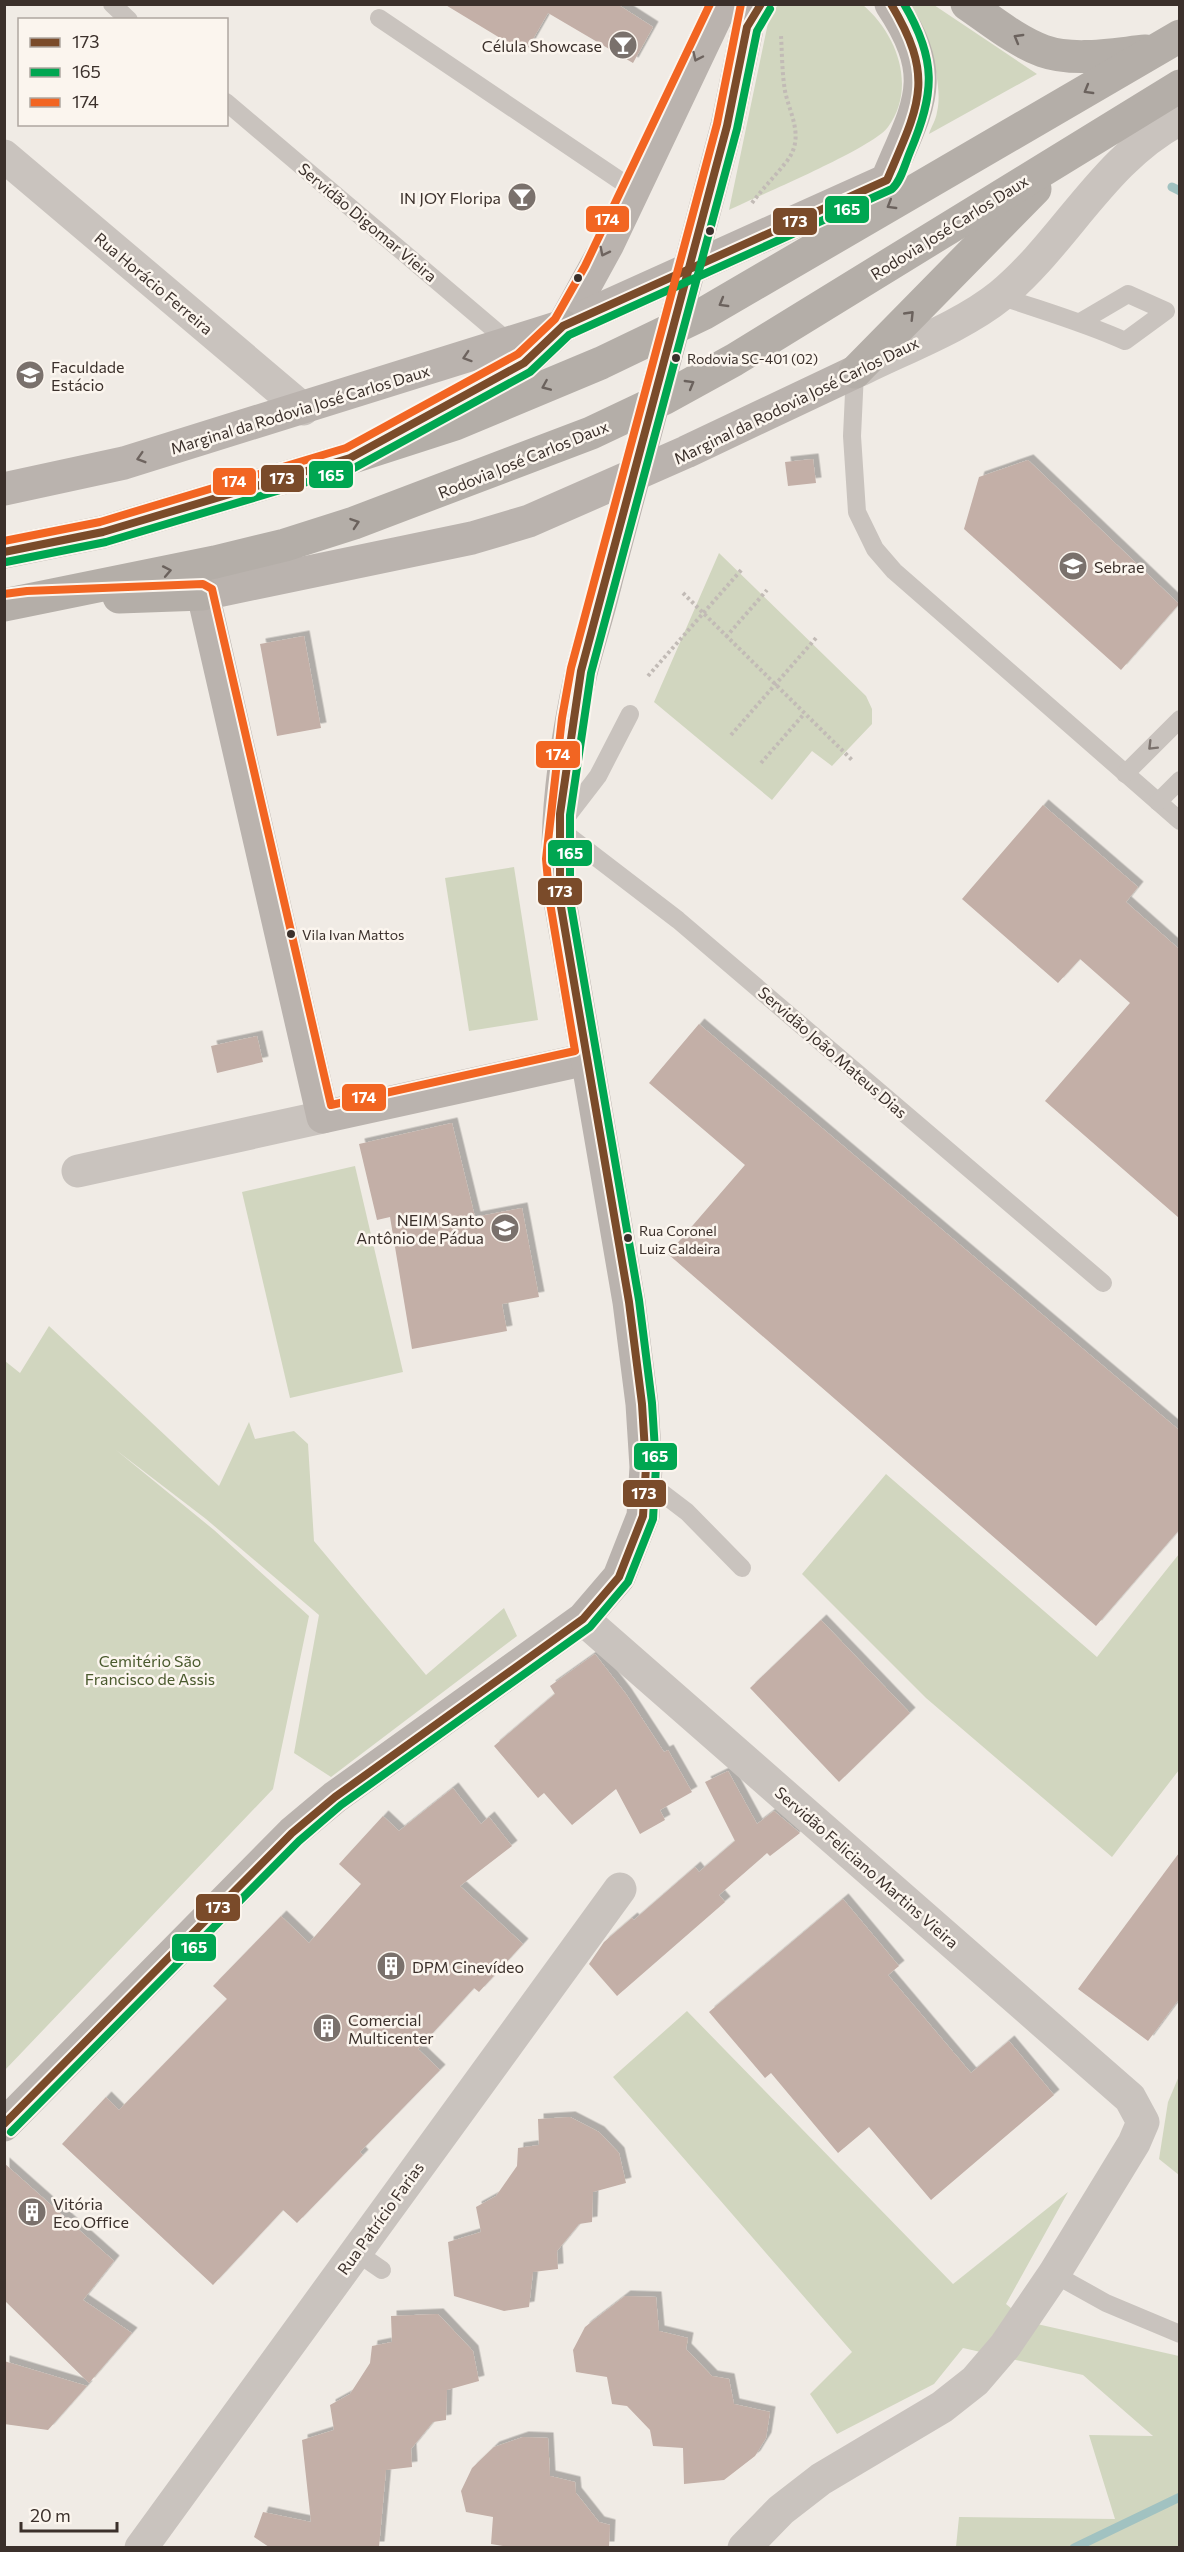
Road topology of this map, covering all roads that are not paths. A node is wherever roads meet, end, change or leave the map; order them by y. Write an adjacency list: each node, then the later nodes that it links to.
1 (112, 4): 6 (lane)
2 (722, 4): 16 (main road, one-way to 16)
3 (891, 4): 15 (main road)
4 (968, 4): 8 (highway, one-way to 4)
5 (753, 12): 34 (main road, bridge)
6 (127, 18)
7 (380, 18): 16 (lane)
8 (1168, 43): 14 (highway, one-way to 14)
9 (1179, 86): 12 (highway, Rodovia José Carlos Daux)
10 (228, 104): 20 (lane, Servidão Digomar Vieira)
11 (1179, 119): 17 (street, Marginal da Rodovia José Carlos Daux)
12 (1079, 146): 21 (highway, one-way to 12); 27 (highway, Rodovia José Carlos Daux, one-way to 12)
13 (4, 156): 22 (street, Rua Horácio Ferreira)
14 (959, 164): 15 (highway); 23 (highway, one-way to 23)
15 (887, 180): 19 (main road, Marginal da Rodovia José Carlos Daux)
16 (634, 190): 19 (main road, one-way to 19)
17 (1000, 296): 18 (lane); 21 (street, Marginal da Rodovia José Carlos Daux)
18 (1082, 321)
19 (563, 326): 20 (main road, Marginal da Rodovia José Carlos Daux); 23 (highway)
20 (510, 343): 22 (main road, Marginal da Rodovia José Carlos Daux, one-way to 22)
21 (855, 372): 26 (main road, Marginal da Rodovia José Carlos Daux); 30 (lane)
22 (303, 409): 24 (main road, Marginal da Rodovia José Carlos Daux, one-way to 24)
23 (350, 458): 25 (highway)
24 (4, 489)
25 (4, 552)
26 (203, 594): 27 (highway); 36 (main road)
27 (16, 603)
28 (630, 714): 34 (lane)
29 (1179, 719): 30 (lane, one-way to 30)
30 (1125, 774): 32 (lane)
31 (1179, 780): 32 (lane)
32 (1158, 802): 33 (lane)
33 (1179, 820)
34 (558, 828): 35 (main road); 38 (lane, Servidão João Mateus Dias)
35 (587, 1059): 36 (main road); 39 (main road)
36 (323, 1117): 37 (street)
37 (78, 1171)
38 (1103, 1283)
39 (645, 1480): 40 (lane); 41 (main road)
40 (742, 1568)
41 (583, 1619): 43 (main road); 46 (street, Servidão Feliciano Martins Vieira)
42 (620, 1889): 44 (street, Rua Patrício Farias)
43 (4, 2125)
44 (356, 2252): 45 (lane); 48 (street, Rua Patrício Farias)
45 (382, 2270)
46 (1054, 2274): 47 (lane); 49 (street)
47 (1179, 2334)
48 (141, 2547)
49 (744, 2547)

